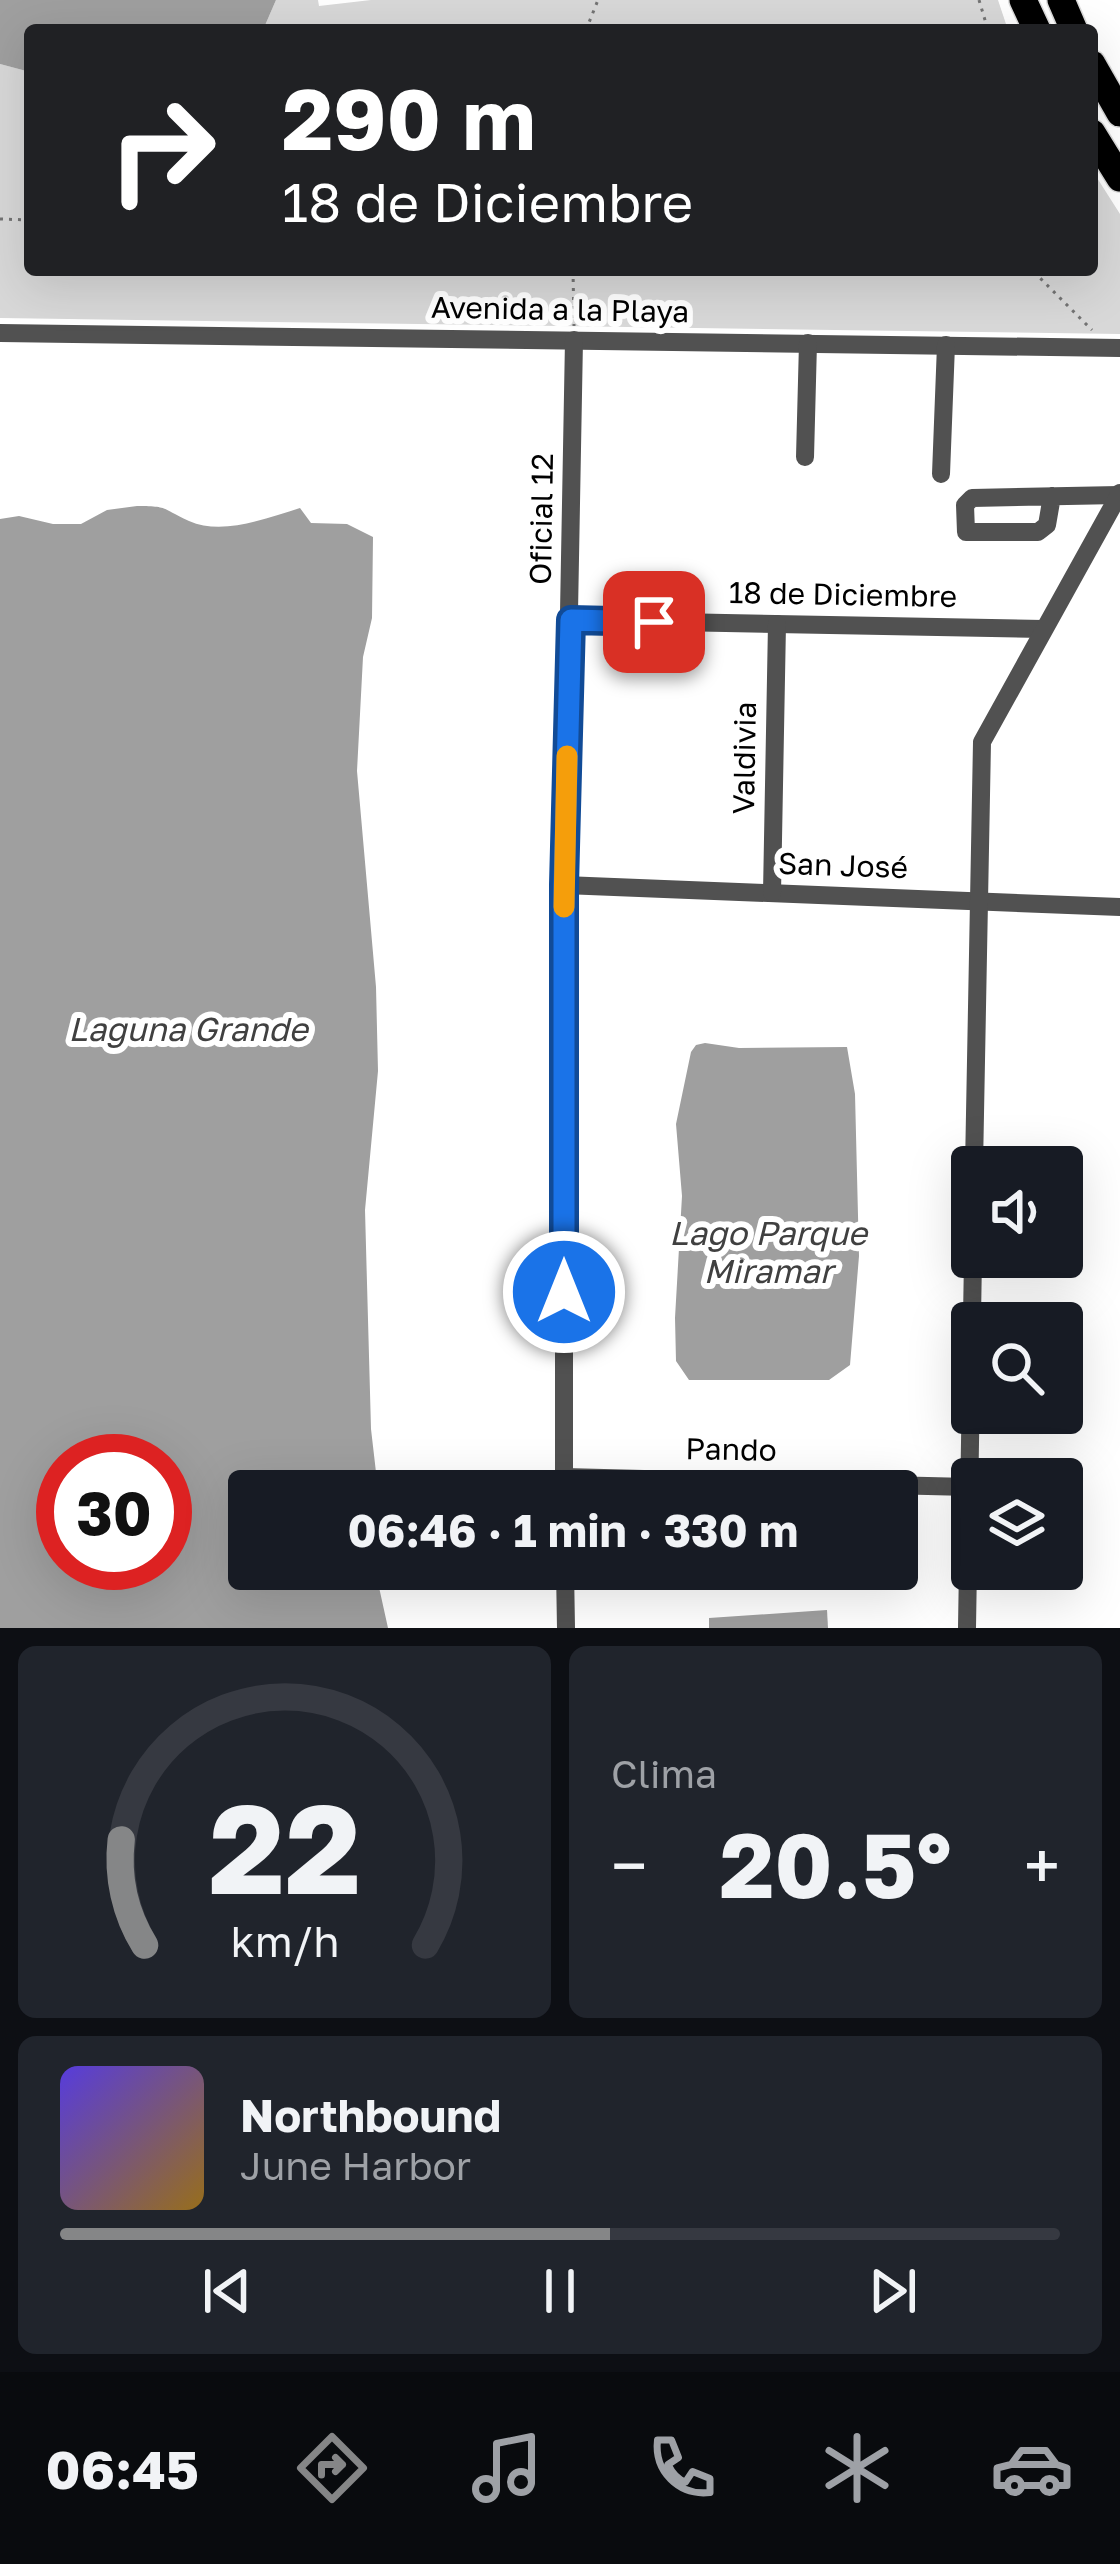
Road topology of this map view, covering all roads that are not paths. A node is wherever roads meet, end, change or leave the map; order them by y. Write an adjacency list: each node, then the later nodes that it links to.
1 (1098, 74): 2 (highway)
2 (1120, 113)
3 (1098, 143): 4 (highway)
4 (1120, 178)
5 (0, 333): 6 (street, Avenida a la Playa)
6 (574, 340): 7 (street, Avenida a la Playa); 14 (street, Oficial 12)
7 (808, 343): 8 (street, Avenida a la Playa); 10 (street)
8 (946, 345): 9 (street, Avenida a la Playa); 11 (street)
9 (1116, 348)
10 (806, 457)
11 (941, 474)
12 (1119, 494): 13 (street); 16 (street)
13 (1052, 496): 13 (street)
14 (571, 620): 15 (street, 18 de Diciembre); 17 (street, Oficial 12)
15 (777, 624): 16 (street, 18 de Diciembre); 18 (street, Valdivia)
16 (1043, 629): 19 (street)
17 (564, 885): 18 (street, San José); 24 (street, Oficial 12)
18 (772, 893): 19 (street, San José)
19 (978, 902): 20 (street, San José); 21 (street)
20 (1120, 908)
21 (974, 1146)
22 (973, 1278): 23 (street)
23 (970, 1458)
24 (564, 1470)
25 (918, 1487): 26 (street, Pando)
26 (951, 1487)
27 (565, 1590): 29 (street)
28 (968, 1590): 30 (street)
29 (566, 1628)
30 (967, 1628)

